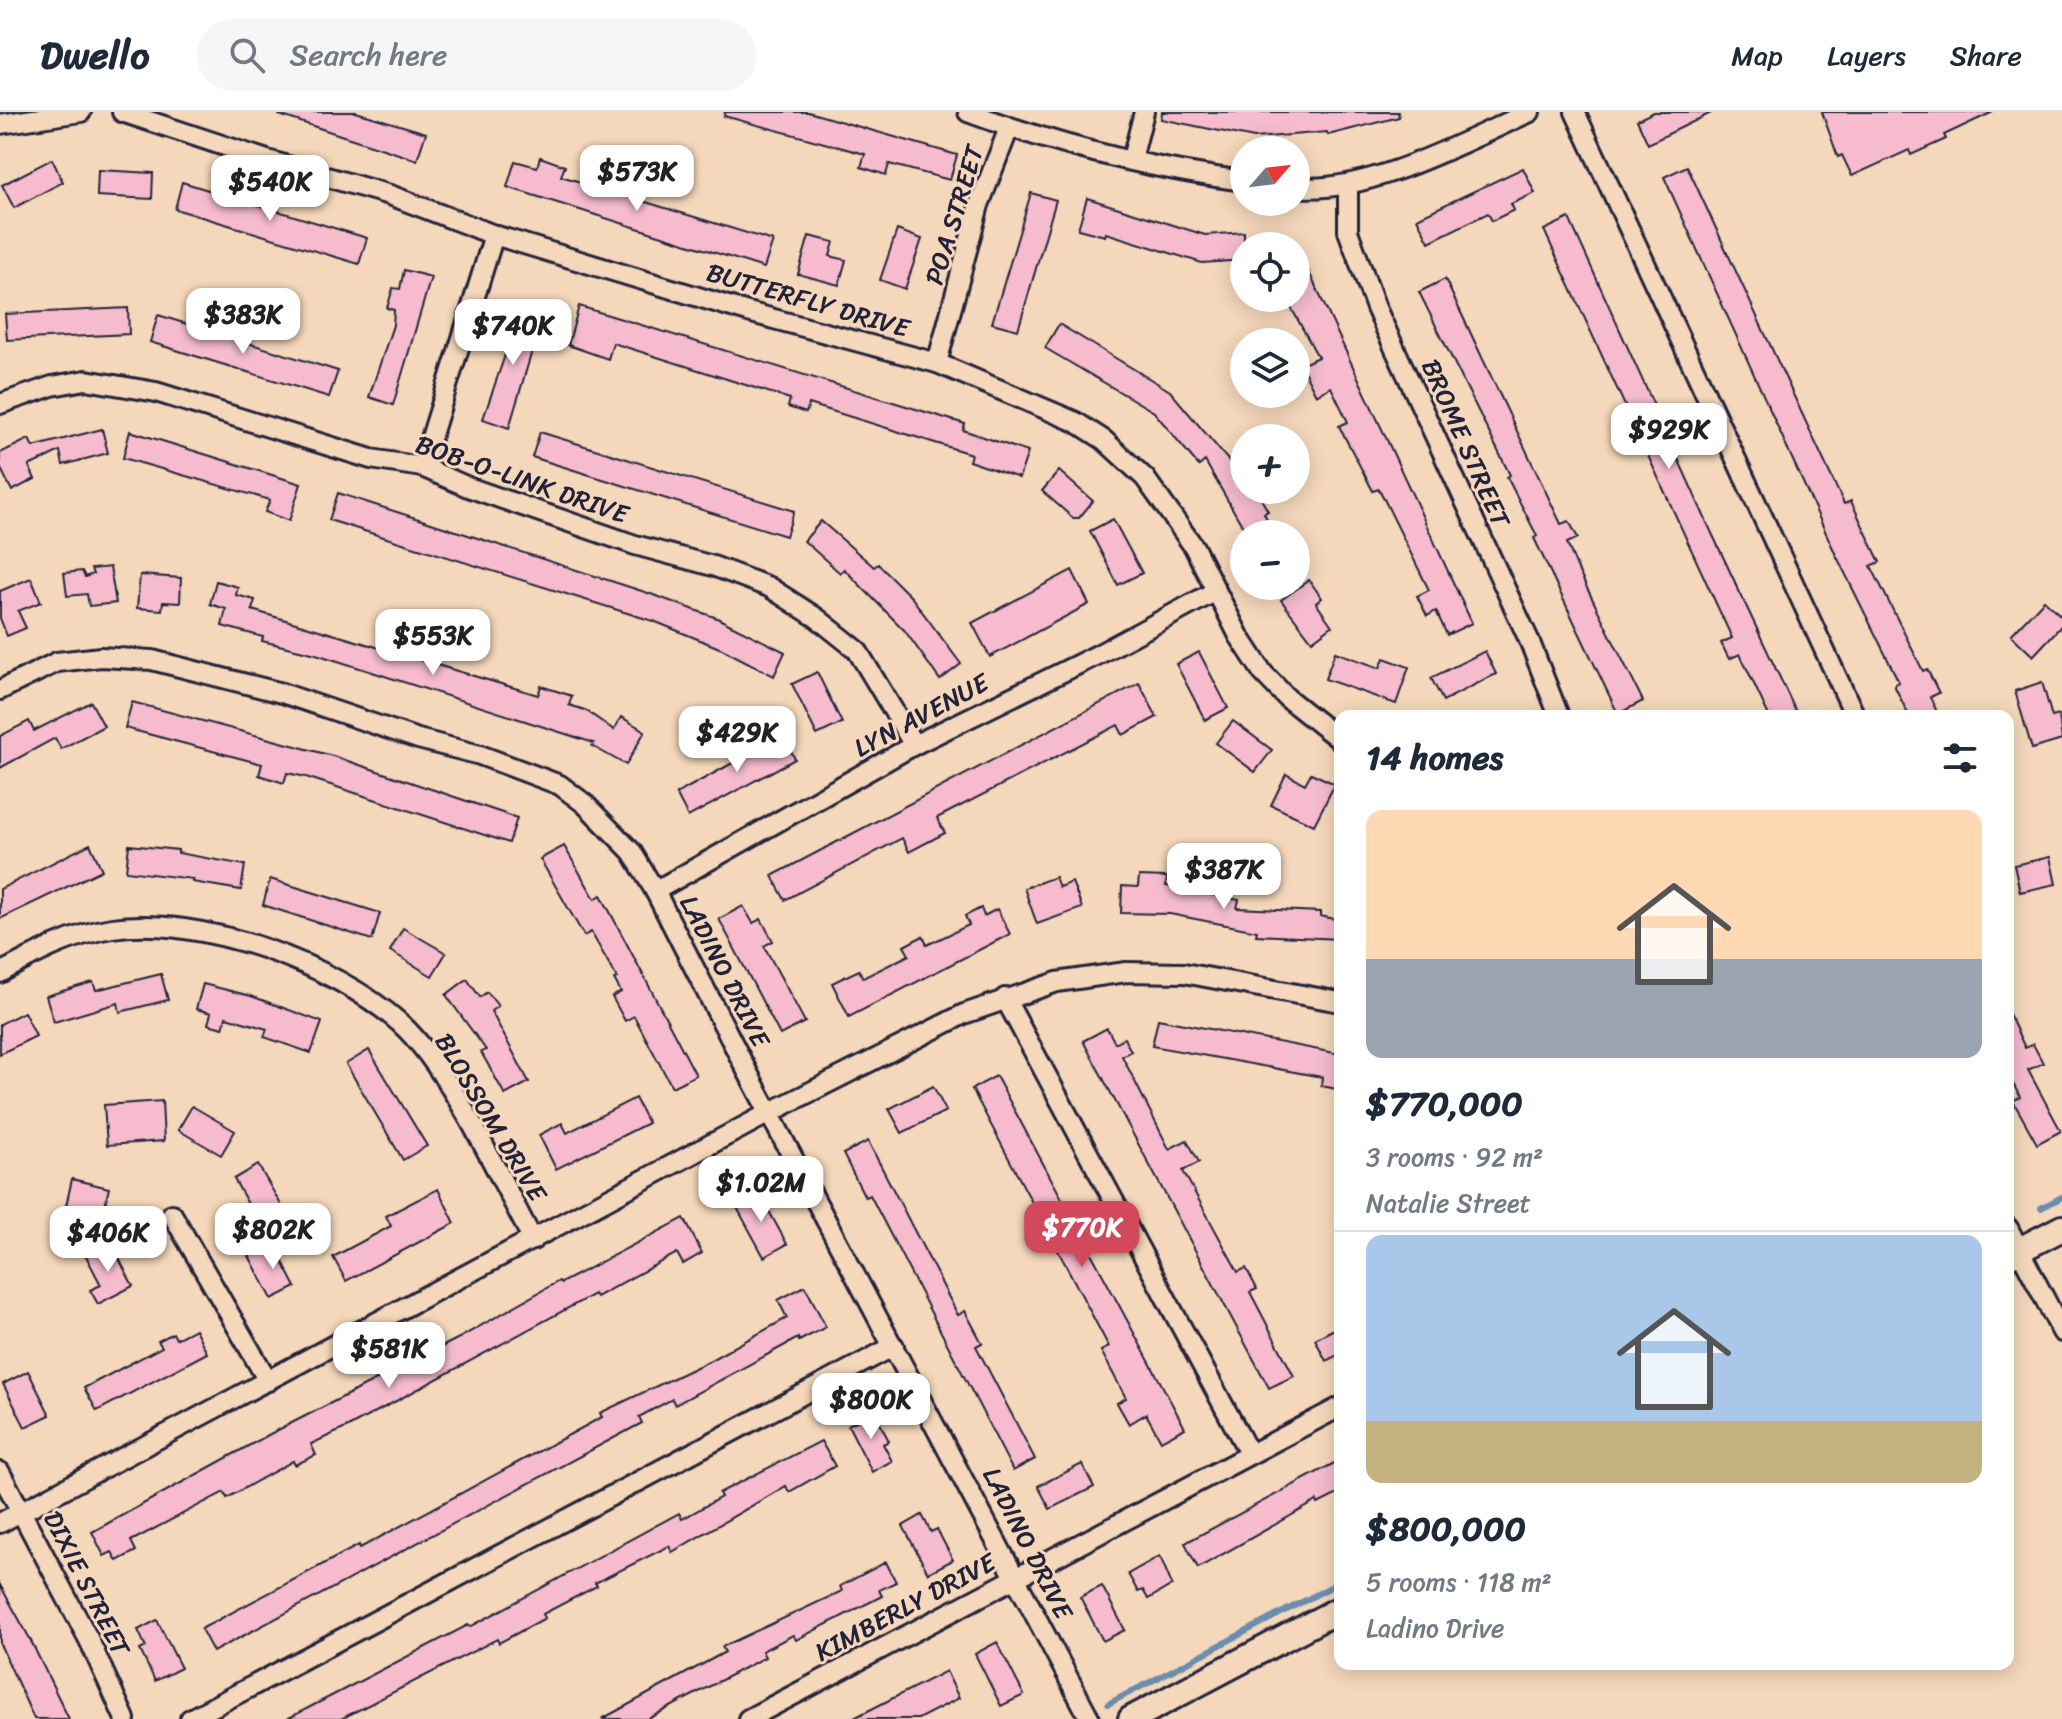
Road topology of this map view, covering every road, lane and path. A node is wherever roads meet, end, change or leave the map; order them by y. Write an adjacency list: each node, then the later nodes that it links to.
1 (81, 112): 7 (street)
2 (122, 112): 13 (street, BUTTERFLY DRIVE)
3 (968, 112): 8 (street)
4 (1144, 112): 9 (street)
5 (1530, 112): 11 (street)
6 (1575, 112): 20 (street)
7 (0, 124)
8 (1009, 128): 9 (street); 14 (street, POA STREET)
9 (1132, 159): 10 (street)
10 (1230, 178)
11 (1348, 186): 12 (street); 19 (street, BROME STREET)
12 (1310, 187)
13 (494, 235): 14 (street, BUTTERFLY DRIVE); 16 (street)
14 (937, 363): 17 (street, BUTTERFLY DRIVE)
15 (0, 404): 16 (street, BOB-O-LINK DRIVE)
16 (422, 467): 22 (street, BOB-O-LINK DRIVE)
17 (1214, 592): 21 (street, BUTTERFLY DRIVE); 22 (street, LYN AVENUE)
18 (0, 690): 23 (street, LADINO DRIVE)
19 (1552, 710)
20 (1852, 710)
21 (1334, 735)
22 (914, 745): 23 (street, LYN AVENUE)
23 (655, 891): 27 (street, LADINO DRIVE)
24 (0, 973): 30 (street, BLOSSOM DRIVE)
25 (1005, 998): 26 (street); 27 (street); 36 (street)
26 (1334, 1001)
27 (771, 1112): 30 (street); 33 (street, LADINO DRIVE)
28 (172, 1214): 34 (street)
29 (2062, 1228): 31 (main road)
30 (533, 1240): 34 (street)
31 (2014, 1253): 32 (street)
32 (2062, 1332)
33 (894, 1346): 40 (street, LADINO DRIVE); 43 (street)
34 (268, 1381): 38 (street)
35 (1334, 1410): 36 (street, KIMBERLY DRIVE)
36 (1249, 1453): 40 (street, KIMBERLY DRIVE)
37 (0, 1472): 38 (street, DIXIE STREET)
38 (21, 1512): 39 (street); 42 (street, DIXIE STREET)
39 (0, 1523)
40 (1017, 1578): 44 (street, KIMBERLY DRIVE); 45 (street, LADINO DRIVE)
41 (1334, 1612): 46 (main road)
42 (125, 1719)
43 (190, 1719)
44 (748, 1719)
45 (1090, 1719)
46 (1131, 1719)

